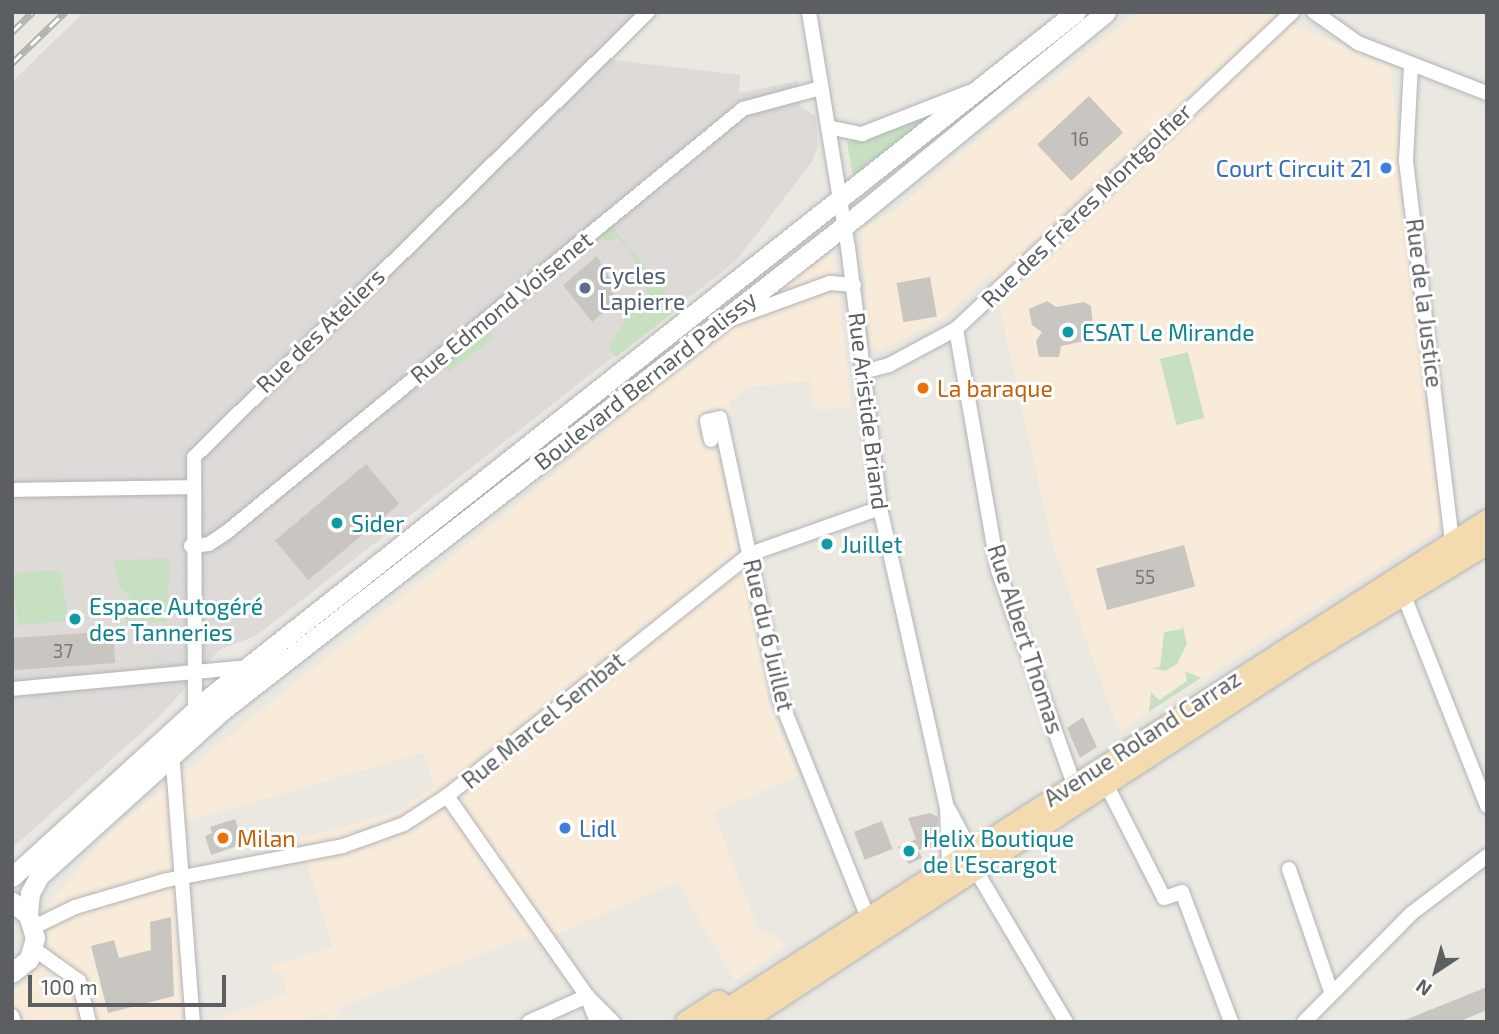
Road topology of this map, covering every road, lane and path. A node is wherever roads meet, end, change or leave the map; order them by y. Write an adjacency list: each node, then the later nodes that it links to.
1 (648, 12): 19 (street, Rue des Ateliers)
2 (808, 12): 8 (street, Rue Aristide Briand)
3 (1076, 12): 9 (main road, Boulevard Bernard Palissy)
4 (1106, 12): 13 (main road, Boulevard Bernard Palissy)
5 (1292, 12): 16 (street, Rue des Frères Montgolfier)
6 (1314, 12): 7 (street)
7 (1411, 65): 10 (street); 23 (street, Rue de la Justice)
8 (821, 88): 11 (street, Rue Aristide Briand); 25 (street, Rue Edmond Voisenet)
9 (980, 88): 11 (street, Boulevard Bernard Palissy); 12 (main road, Boulevard Bernard Palissy)
10 (1487, 93)
11 (828, 127): 12 (street, Rue Aristide Briand)
12 (840, 196): 13 (street, Rue Aristide Briand); 28 (main road, Boulevard Bernard Palissy)
13 (845, 226): 14 (street, Rue Aristide Briand); 15 (main road, Boulevard Bernard Palissy)
14 (854, 285): 15 (street); 17 (street, Rue Aristide Briand)
15 (719, 323): 32 (main road, Boulevard Bernard Palissy)
16 (956, 329): 17 (street, Rue des Frères Montgolfier); 33 (street, Rue Albert Thomas)
17 (863, 372): 21 (street, Rue Aristide Briand)
18 (711, 440): 26 (street, Rue du 6 Juillet)
19 (193, 487): 20 (street); 25 (street, Rue des Ateliers)
20 (12, 490)
21 (880, 508): 26 (street, Rue Marcel Sembat); 37 (street, Rue Aristide Briand)
22 (1487, 521): 23 (main road, Avenue Roland Carraz)
23 (1452, 541): 33 (main road, Avenue Roland Carraz)
24 (1487, 542): 27 (main road, Avenue Roland Carraz)
25 (191, 546): 29 (street, Rue des Ateliers)
26 (750, 554): 35 (street, Rue Marcel Sembat); 45 (street, Rue du 6 Juillet)
27 (1402, 591): 34 (main road, Avenue Roland Carraz); 36 (street)
28 (247, 667): 29 (street); 31 (main road, Boulevard Bernard Palissy)
29 (192, 672): 30 (street); 31 (street, Rue des Ateliers)
30 (12, 689)
31 (195, 710): 32 (main road, Boulevard Bernard Palissy)
32 (180, 738): 42 (main road); 43 (street); 46 (main road)
33 (1073, 782): 39 (main road, Avenue Roland Carraz)
34 (1105, 782): 39 (main road, Avenue Roland Carraz); 64 (street)
35 (447, 796): 43 (street, Rue Marcel Sembat); 52 (street)
36 (1487, 806)
37 (947, 807): 39 (street, Rue Aristide Briand); 40 (street, Rue Aristide Briand)
38 (1487, 856): 51 (street)
39 (972, 859): 40 (main road, Avenue Roland Carraz); 48 (main road, Avenue Roland Carraz); 63 (street, Rue Aristide Briand)
40 (949, 863): 45 (main road, Avenue Roland Carraz)
41 (1289, 869): 51 (street)
42 (12, 877)
43 (182, 877): 46 (street, Rue Marcel Sembat); 56 (street)
44 (12, 902): 46 (main road)
45 (867, 915): 48 (main road, Avenue Roland Carraz)
46 (31, 921): 47 (main road)
47 (34, 949): 49 (main road); 55 (street)
48 (805, 966): 50 (main road); 62 (main road)
49 (12, 974)
50 (778, 974): 60 (main road); 61 (main road)
51 (1331, 992): 65 (street)
52 (587, 996): 57 (street); 58 (street); 59 (street)
53 (12, 1016): 54 (street)
54 (14, 1022)
55 (89, 1022)
56 (193, 1022)
57 (529, 1022)
58 (597, 1022)
59 (613, 1022)
60 (687, 1022)
61 (708, 1022)
62 (739, 1022)
63 (1066, 1022)
64 (1230, 1022)
65 (1304, 1022)

